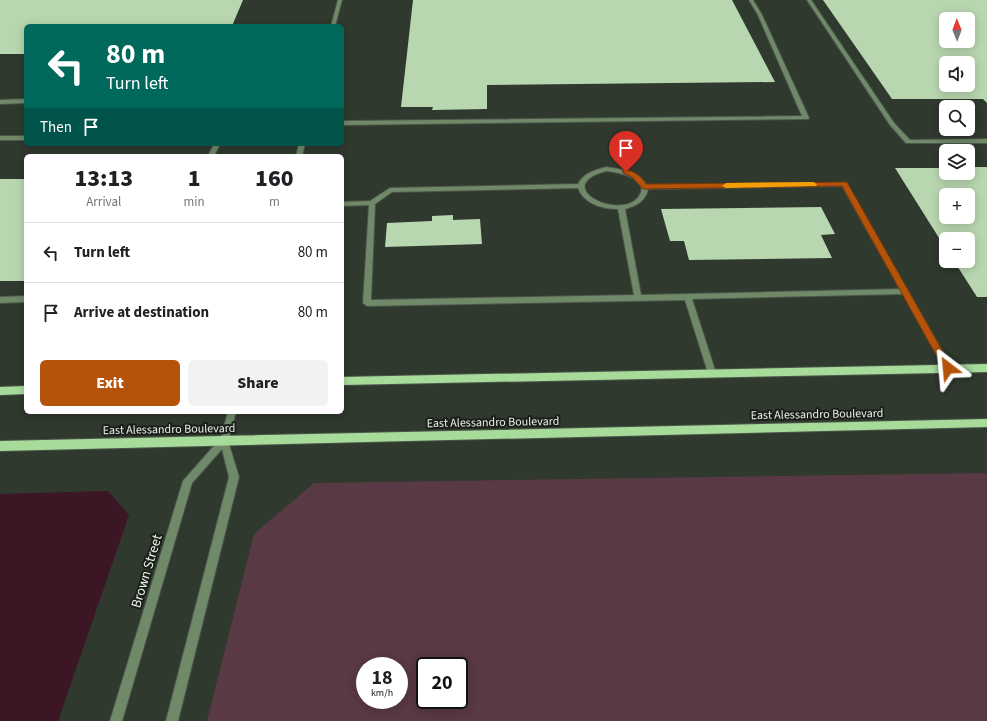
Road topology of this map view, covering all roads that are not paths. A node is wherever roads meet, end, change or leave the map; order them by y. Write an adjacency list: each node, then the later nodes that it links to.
1 (340, 0): 4 (street)
2 (751, 0): 7 (street)
3 (809, 0): 10 (street)
4 (334, 24)
5 (24, 101): 6 (street)
6 (0, 102)
7 (344, 123)
8 (0, 138): 9 (street)
9 (24, 138)
10 (987, 141)
11 (581, 186): 12 (street); 13 (street); 15 (street)
12 (644, 187): 15 (street); 16 (street)
13 (372, 203): 14 (street); 17 (street)
14 (344, 204)
15 (620, 207): 17 (street)
16 (905, 291): 18 (street); 21 (street)
17 (638, 298): 18 (street)
18 (688, 298): 23 (street)
19 (24, 299): 20 (street)
20 (0, 300)
21 (948, 368): 22 (main road); 23 (main road)
22 (987, 368)
23 (712, 373): 24 (main road)
24 (344, 381)
25 (24, 390): 26 (main road)
26 (0, 391)
27 (231, 414): 29 (street, Brown Street)
28 (987, 423): 29 (main road, East Alessandro Boulevard)
29 (224, 441): 30 (main road, East Alessandro Boulevard); 31 (street, Brown Street); 32 (street)
30 (0, 446)
31 (116, 721)
32 (172, 721)

